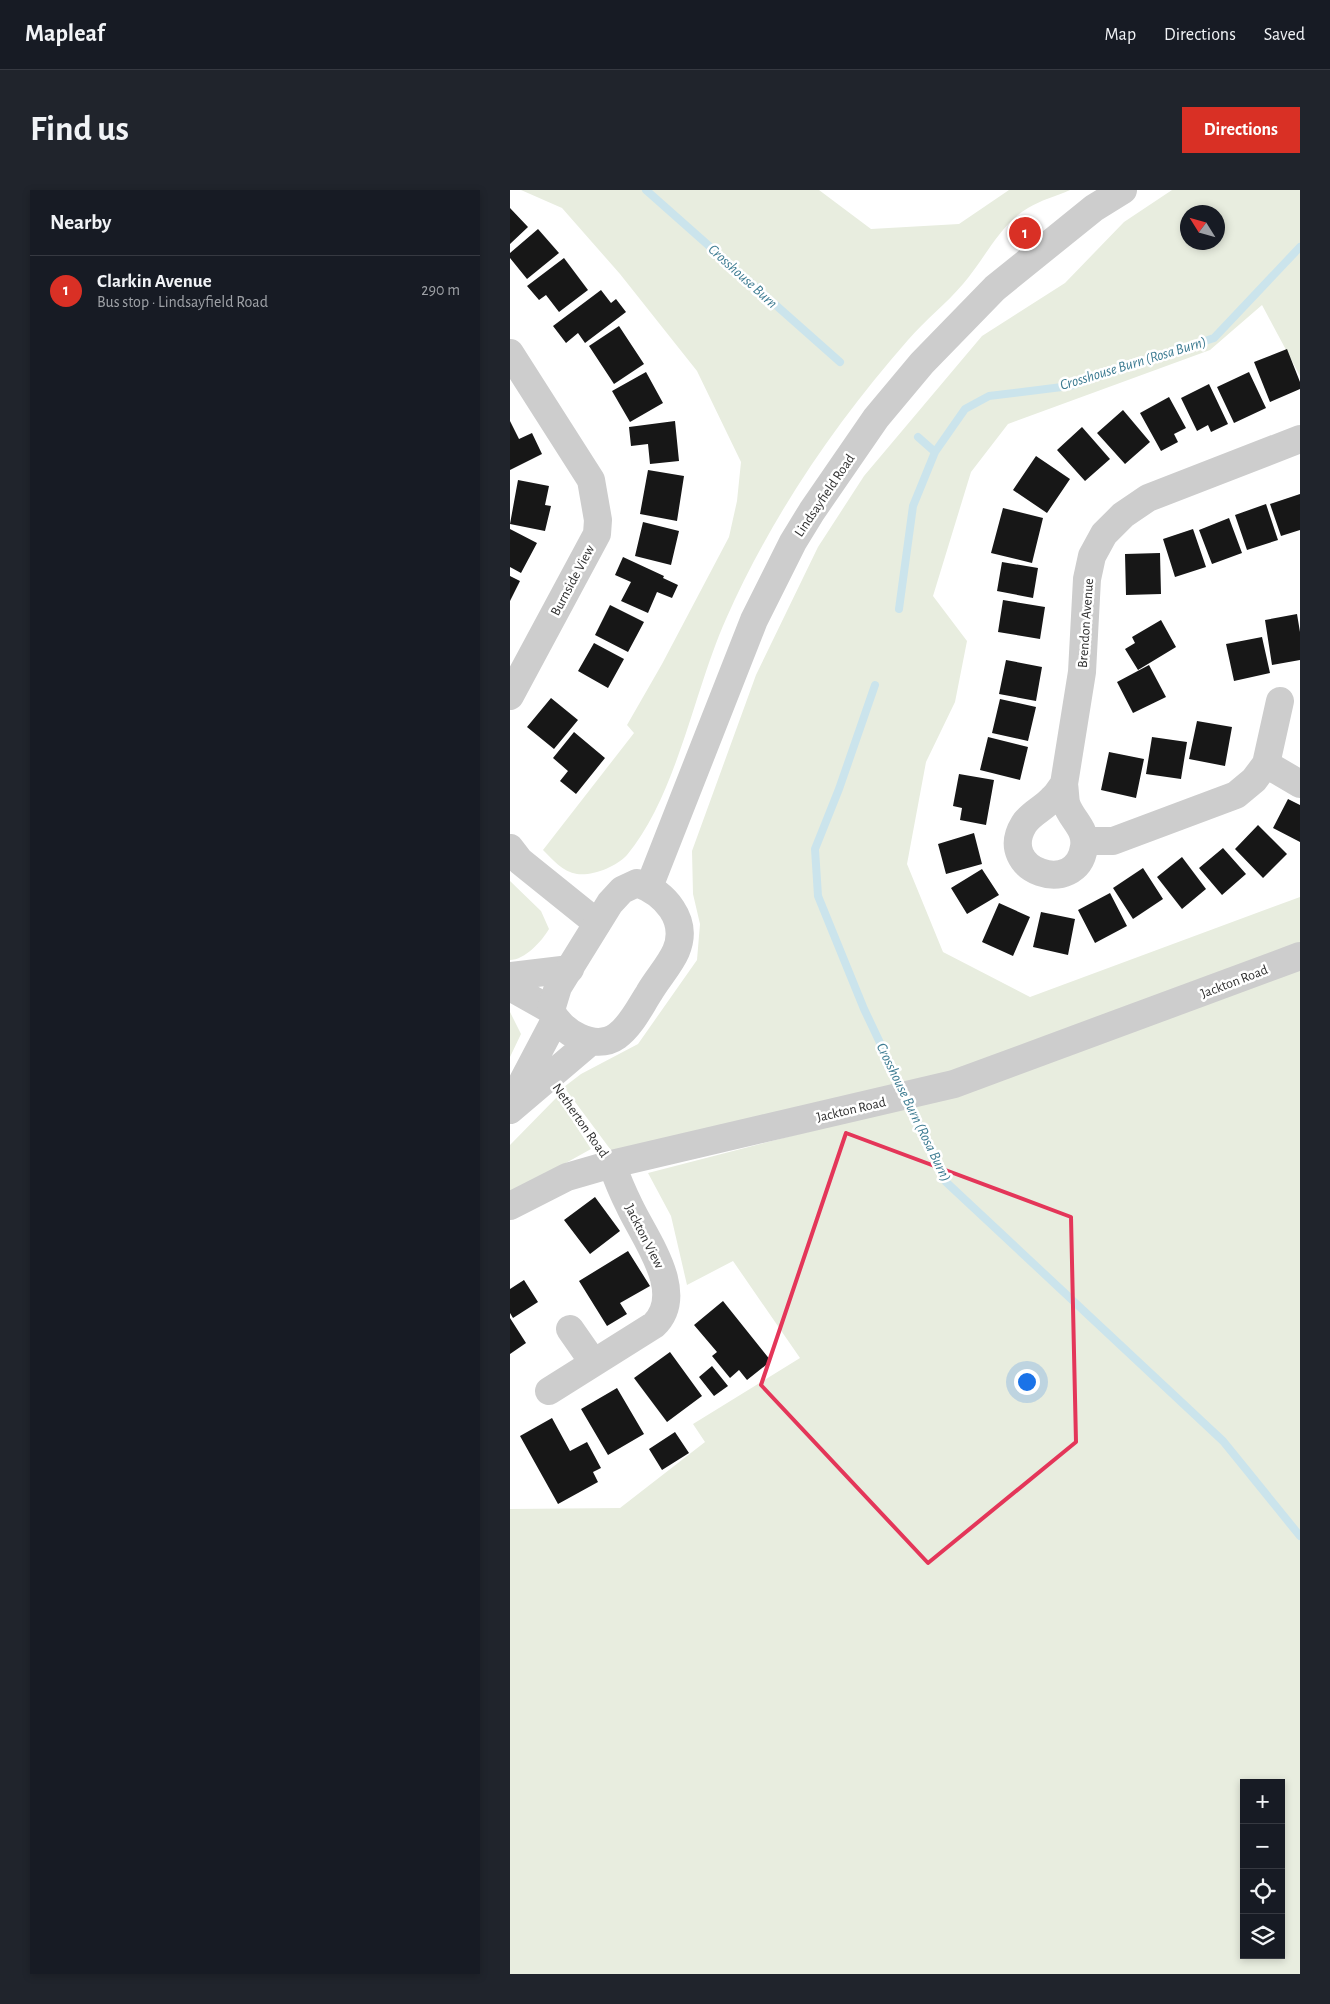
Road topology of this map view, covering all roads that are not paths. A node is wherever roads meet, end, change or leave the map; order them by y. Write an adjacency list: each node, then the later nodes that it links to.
1 (1123, 190): 11 (street, Lindsayfield Road)
2 (511, 357): 4 (street, Burnside View)
3 (1300, 439): 7 (street, Brendon Avenue)
4 (510, 696)
5 (1280, 701): 6 (street)
6 (1266, 764): 8 (street); 9 (street)
7 (1064, 784): 9 (street, Brendon Avenue); 9 (street)
8 (1300, 784)
9 (1085, 841)
10 (510, 848): 12 (street)
11 (649, 887): 12 (street); 18 (street)
12 (597, 923): 14 (street)
13 (1300, 956): 20 (street, Jackton Road)
14 (570, 970): 15 (street); 17 (street)
15 (510, 976)
16 (510, 987): 17 (street)
17 (553, 1015): 18 (street); 19 (street)
18 (590, 1042): 19 (street)
19 (510, 1108)
20 (612, 1164): 21 (street, Jackton Road); 23 (street, Jackton View)
21 (510, 1206)
22 (570, 1329): 23 (street)
23 (592, 1362): 24 (street, Jackton View)
24 (549, 1391)

